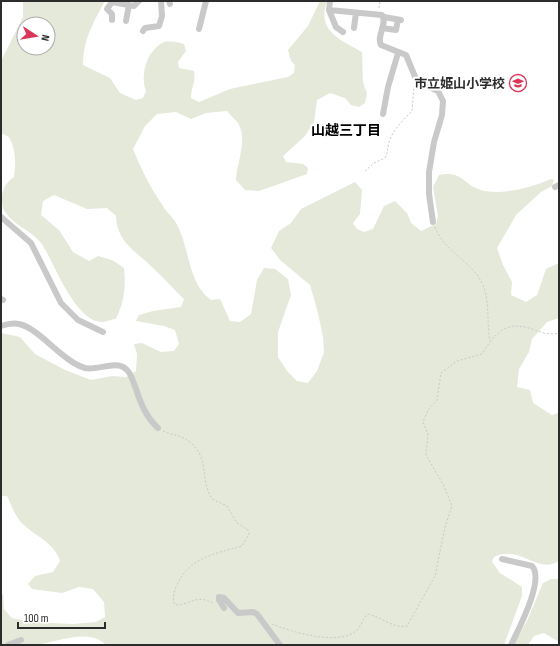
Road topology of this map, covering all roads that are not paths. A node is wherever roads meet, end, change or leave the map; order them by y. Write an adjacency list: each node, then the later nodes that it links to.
1 (139, 1): 5 (street)
2 (161, 1): 14 (street)
3 (206, 1): 13 (street)
4 (330, 1): 6 (street)
5 (129, 5): 9 (street); 10 (street)
6 (329, 10): 7 (street); 15 (street)
7 (356, 13): 8 (street); 11 (street)
8 (384, 18): 12 (street); 12 (street)
9 (112, 20)
10 (126, 21)
11 (354, 28)
12 (382, 28): 16 (street)
13 (199, 29)
14 (143, 31)
15 (343, 32)
16 (398, 53): 17 (street); 19 (street)
17 (383, 114)
18 (1, 217): 21 (street)
19 (434, 222)
20 (1, 326): 22 (street)
21 (103, 332)
22 (158, 428)
23 (502, 559): 28 (street)
24 (224, 608): 27 (street)
25 (21, 640): 26 (street)
26 (8, 645)
27 (280, 645)
28 (511, 645)

